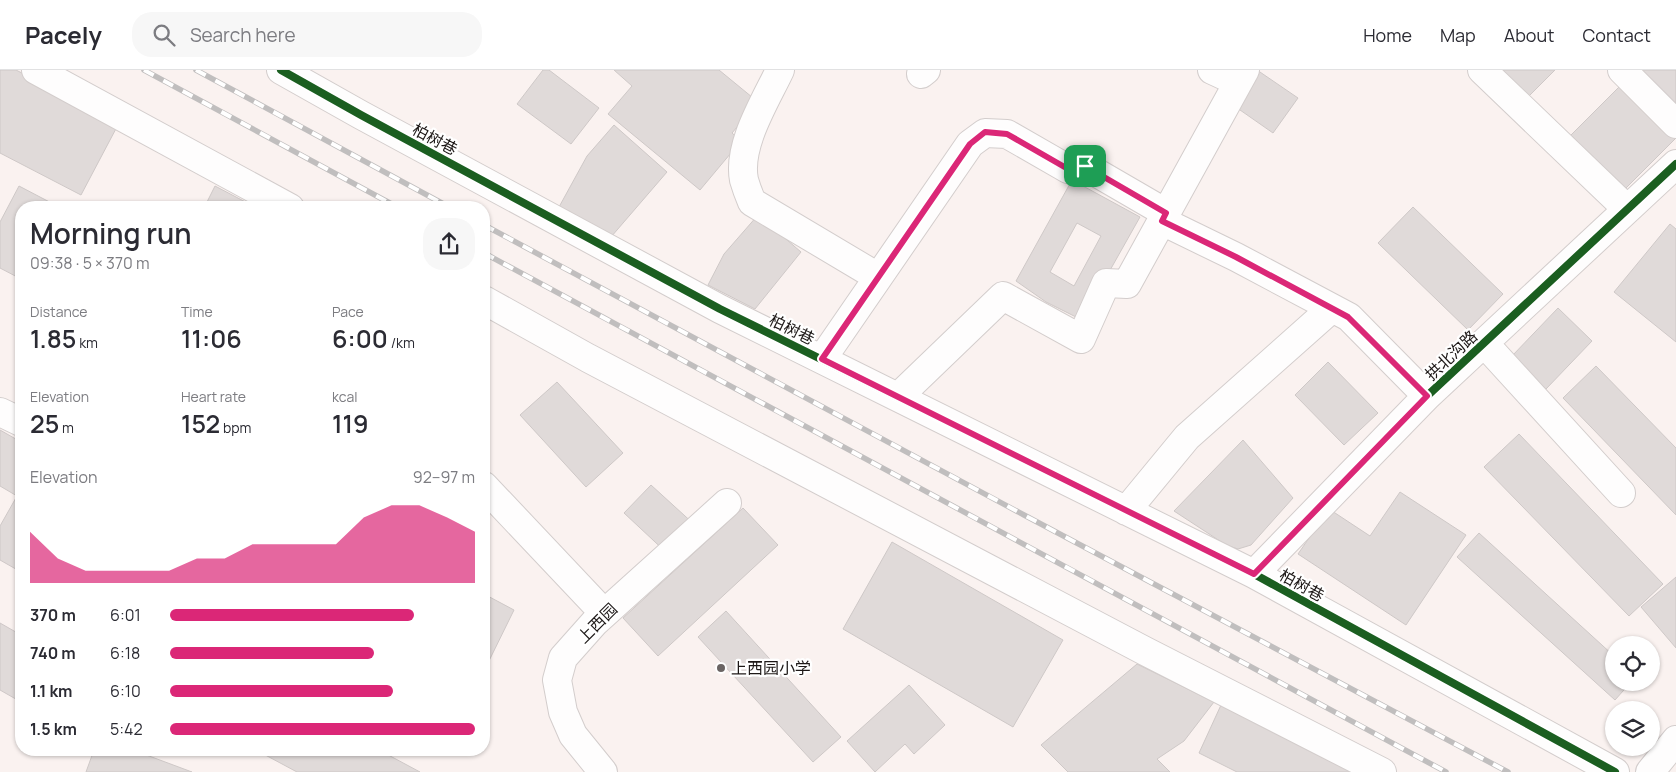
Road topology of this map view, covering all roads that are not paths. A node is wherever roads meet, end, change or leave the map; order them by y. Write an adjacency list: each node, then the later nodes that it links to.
1 (36, 70): 10 (street)
2 (281, 70): 17 (street, 柏树巷)
3 (780, 70): 13 (street)
4 (1212, 70): 7 (street)
5 (1482, 70): 11 (street)
6 (1622, 70): 8 (street)
7 (1241, 76): 12 (street)
8 (1676, 124)
9 (1671, 176): 11 (street, 拱北沟路)
10 (277, 201)
11 (1627, 210): 16 (street, 拱北沟路)
12 (1164, 217): 13 (street); 15 (street); 19 (street)
13 (878, 277): 17 (street)
14 (490, 303): 30 (street)
15 (1332, 309): 18 (street); 25 (street)
16 (1484, 343): 18 (street, 拱北沟路); 23 (street)
17 (822, 359): 19 (street, 柏树巷)
18 (1427, 396): 26 (street, 拱北沟路)
19 (898, 397): 25 (street, 柏树巷)
20 (0, 412): 21 (street)
21 (15, 419)
22 (490, 492): 27 (street)
23 (1621, 494)
24 (727, 503): 27 (street, 上西园)
25 (1126, 511): 26 (street, 柏树巷)
26 (1254, 574): 31 (street, 柏树巷)
27 (604, 613): 29 (street, 上西园)
28 (1676, 740): 32 (street)
29 (603, 772)
30 (1382, 772)
31 (1615, 772)
32 (1650, 772)

